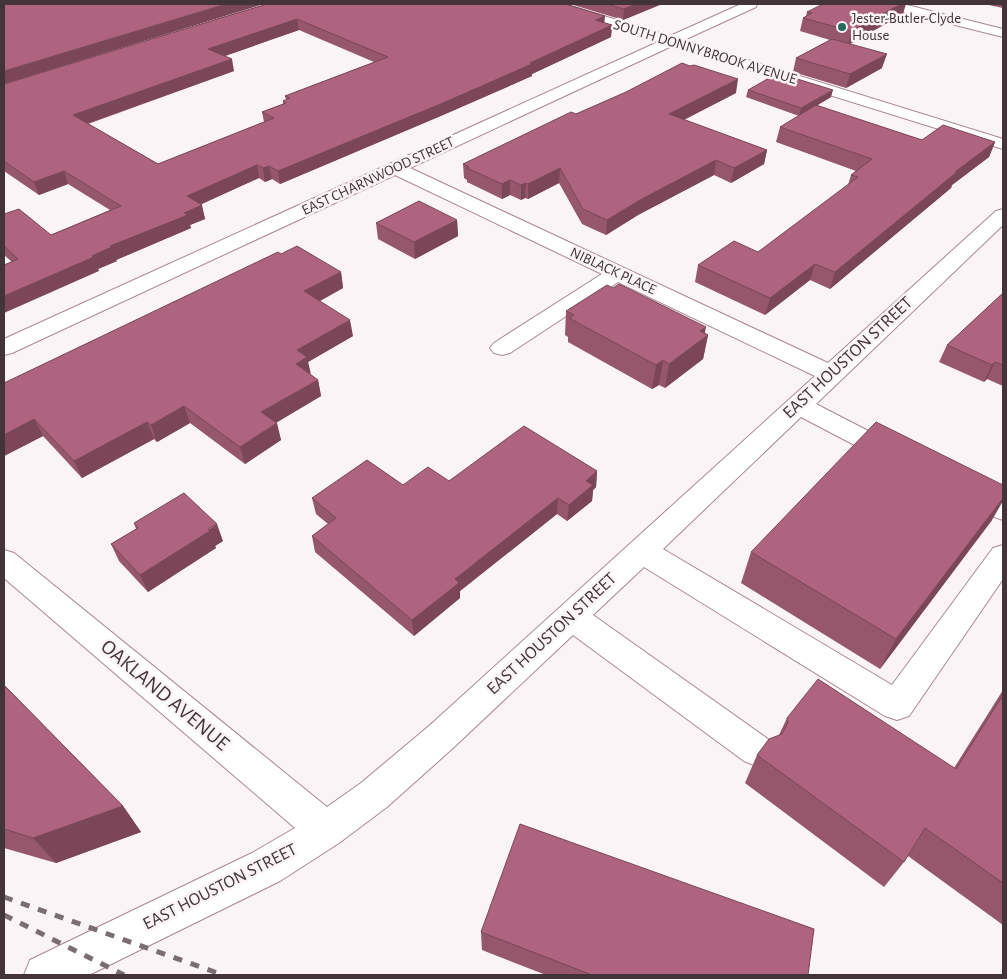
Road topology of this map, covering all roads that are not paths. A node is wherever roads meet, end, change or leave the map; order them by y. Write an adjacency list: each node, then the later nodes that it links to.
1 (551, 4): 5 (street, SOUTH DONNYBROOK AVENUE)
2 (751, 4): 5 (street, EAST CHARNWOOD STREET)
3 (888, 4): 4 (street)
4 (1003, 33)
5 (671, 41): 6 (street, SOUTH DONNYBROOK AVENUE); 7 (street, EAST CHARNWOOD STREET)
6 (1003, 144)
7 (396, 168): 9 (street, NIBLACK PLACE); 10 (street, EAST CHARNWOOD STREET)
8 (1003, 215): 12 (street, EAST HOUSTON STREET)
9 (616, 273): 11 (street); 12 (street, NIBLACK PLACE)
10 (4, 348)
11 (502, 348)
12 (831, 374): 13 (street, EAST HOUSTON STREET)
13 (798, 405): 14 (street); 17 (street, EAST HOUSTON STREET)
14 (918, 467)
15 (944, 480): 16 (street)
16 (1003, 510)
17 (642, 551): 18 (street); 20 (street, EAST HOUSTON STREET)
18 (1003, 556)
19 (4, 561): 22 (street, OAKLAND AVENUE)
20 (571, 616): 21 (street); 22 (street, EAST HOUSTON STREET)
21 (756, 750)
22 (326, 830): 23 (street, EAST HOUSTON STREET)
23 (46, 975)

